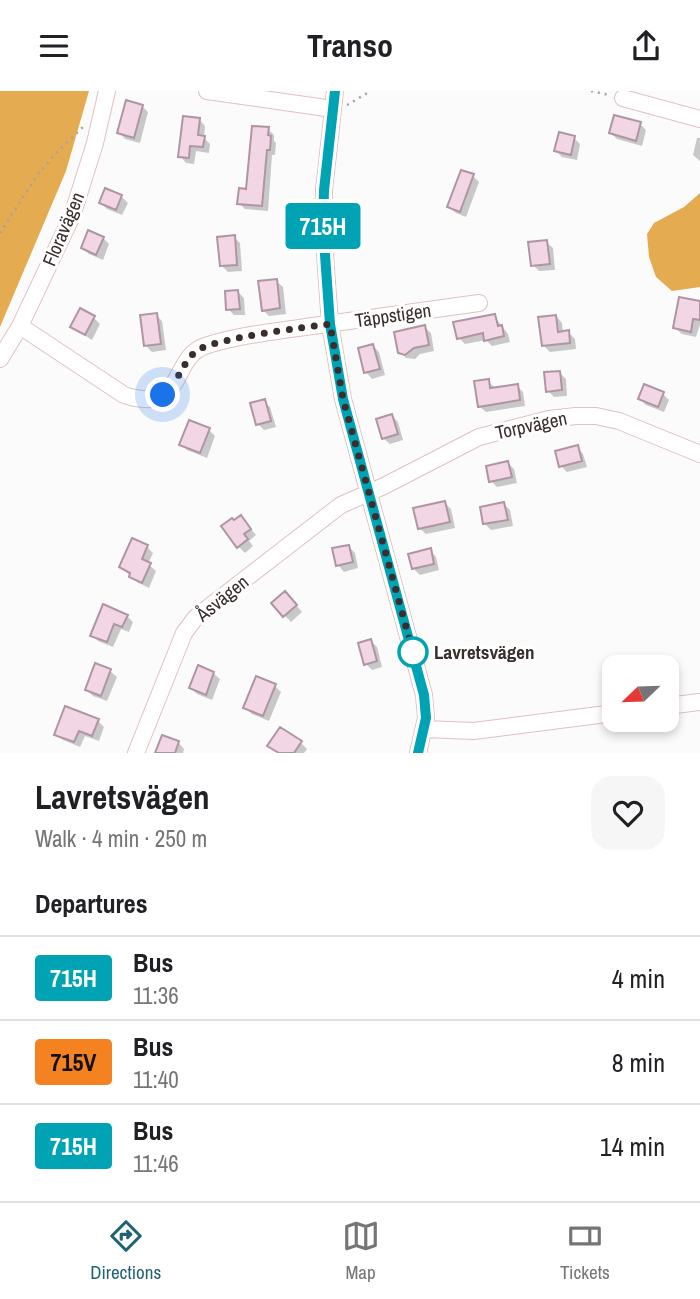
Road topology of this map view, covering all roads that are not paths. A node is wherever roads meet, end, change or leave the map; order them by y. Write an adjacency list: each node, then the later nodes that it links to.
1 (107, 91): 9 (street, Floravägen)
2 (207, 91): 5 (street)
3 (335, 91): 5 (street)
4 (623, 99): 6 (street)
5 (333, 109): 8 (street)
6 (700, 119)
7 (479, 303): 8 (street, Täppstigen)
8 (330, 324): 9 (street, Täppstigen); 12 (street)
9 (20, 326): 10 (street, Floravägen)
10 (0, 359)
11 (700, 454): 12 (street, Torpvägen)
12 (369, 493): 16 (street); 17 (street, Åsvägen)
13 (700, 702): 14 (street)
14 (679, 705)
15 (602, 715): 16 (street)
16 (424, 729): 18 (street)
17 (136, 753)
18 (418, 753)

